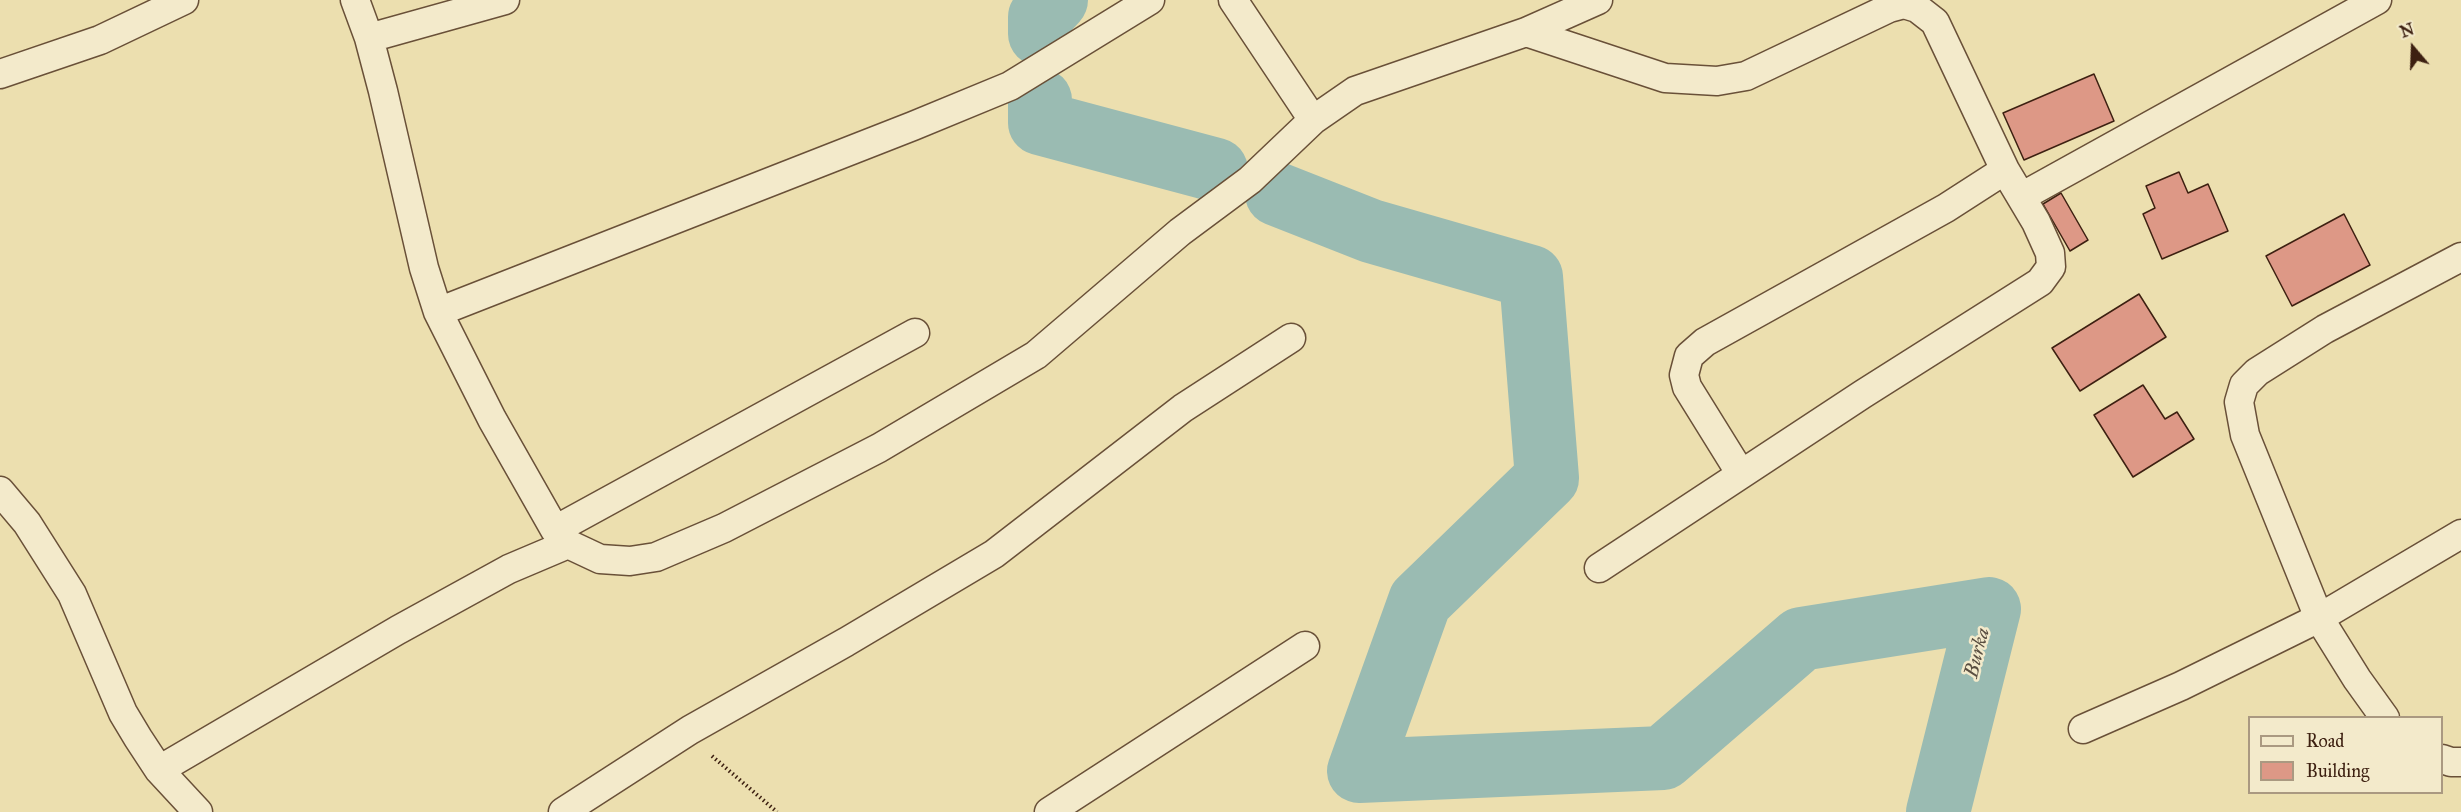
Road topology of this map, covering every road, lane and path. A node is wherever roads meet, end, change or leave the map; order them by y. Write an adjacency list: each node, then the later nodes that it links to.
1 (184, 0): 10 (street)
2 (355, 0): 9 (street)
3 (505, 0): 9 (street)
4 (1150, 0): 15 (street)
5 (1233, 0): 11 (street)
6 (1598, 0): 8 (street)
7 (2377, 0): 13 (street)
8 (1526, 32): 11 (street); 12 (street)
9 (369, 38): 15 (street)
10 (0, 74)
11 (1313, 120): 21 (street)
12 (2005, 170): 13 (street); 18 (street)
13 (2021, 197): 18 (street)
14 (2461, 257): 23 (street)
15 (438, 312): 21 (street)
16 (915, 333): 21 (street)
17 (1291, 338): 27 (street)
18 (1741, 474): 22 (street)
19 (0, 491): 30 (street)
20 (2461, 534): 23 (street)
21 (561, 537): 30 (street)
22 (1599, 568)
23 (2319, 618): 25 (street); 26 (street)
24 (1305, 646): 34 (street)
25 (2384, 716)
26 (2083, 729)
27 (690, 730): 32 (street); 33 (path)
28 (2443, 759): 29 (street)
29 (2461, 762)
30 (159, 770): 31 (street)
31 (198, 812)
32 (563, 812)
33 (777, 812)
34 (1049, 812)

